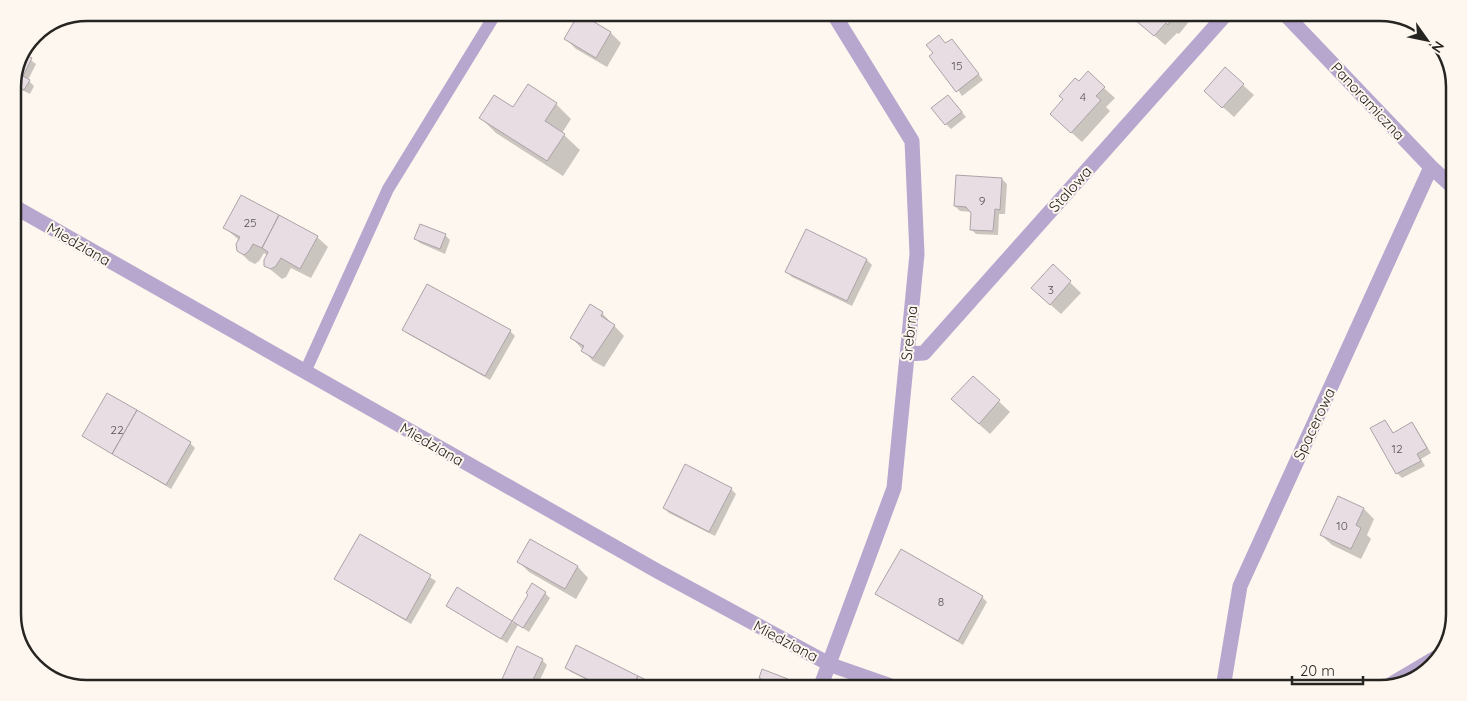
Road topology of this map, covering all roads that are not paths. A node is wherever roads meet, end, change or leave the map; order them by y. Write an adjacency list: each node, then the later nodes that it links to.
1 (491, 21): 9 (lane)
2 (839, 21): 8 (street, Srebrna)
3 (1219, 21): 8 (street, Stalowa)
4 (1293, 21): 5 (street, Panoramiczna)
5 (1431, 167): 6 (street, Panoramiczna); 15 (street, Spacerowa)
6 (1446, 181)
7 (21, 211): 9 (street, Miedziana)
8 (907, 354): 10 (street, Srebrna)
9 (305, 372): 10 (street, Miedziana)
10 (831, 665): 13 (street, Miedziana); 14 (street)
11 (1420, 665): 12 (lane)
12 (1404, 675)
13 (824, 680)
14 (874, 680)
15 (1224, 680)

